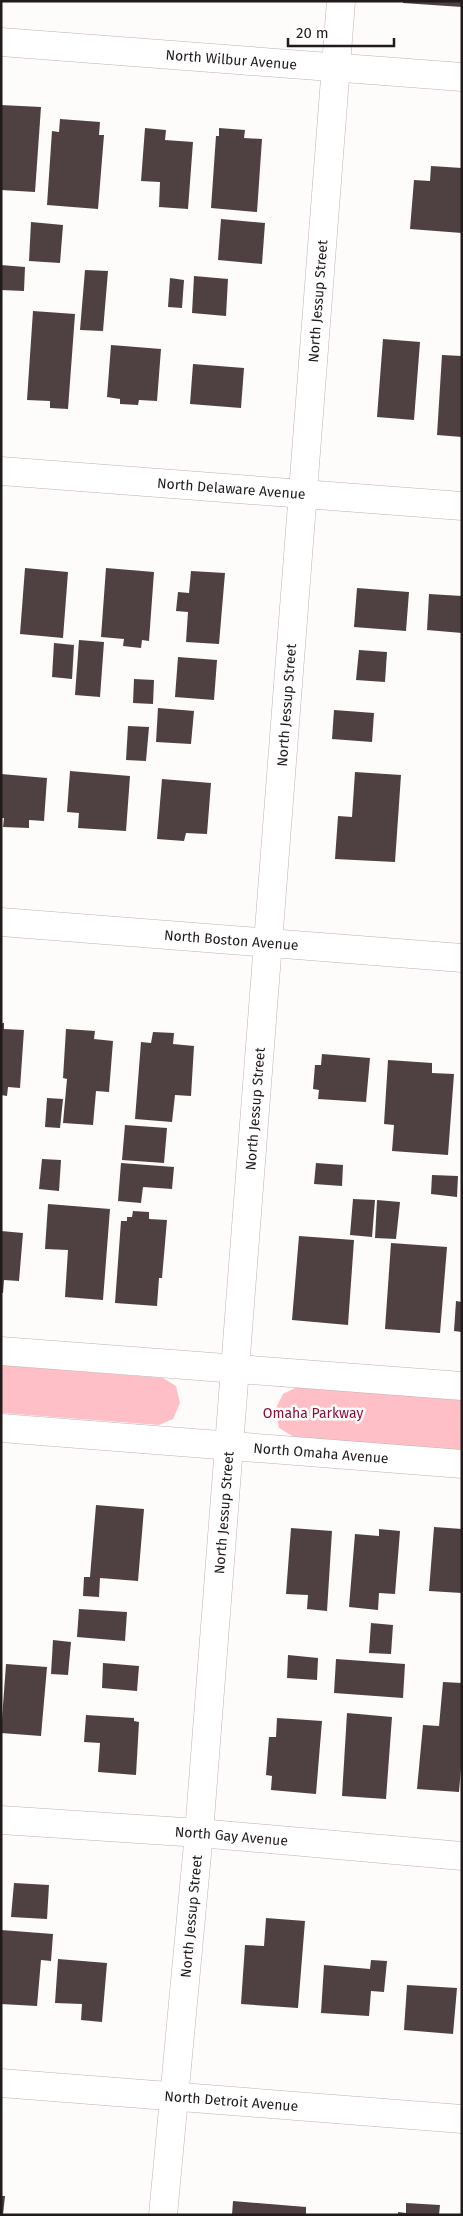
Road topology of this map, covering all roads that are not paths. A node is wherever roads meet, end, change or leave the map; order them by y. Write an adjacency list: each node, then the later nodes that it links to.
1 (341, 1): 3 (street, North Jessup Street)
2 (1, 42): 3 (street, North Wilbur Avenue)
3 (336, 67): 4 (street, North Wilbur Avenue); 6 (street, North Jessup Street)
4 (462, 77)
5 (1, 471): 6 (street, North Delaware Avenue)
6 (302, 494): 7 (street, North Delaware Avenue); 9 (street, North Jessup Street)
7 (462, 506)
8 (1, 922): 9 (street, North Boston Avenue)
9 (267, 942): 10 (street, North Boston Avenue); 12 (street, North Jessup Street)
10 (462, 958)
11 (1, 1350): 12 (street)
12 (236, 1368): 13 (street); 15 (street, North Jessup Street)
13 (462, 1386)
14 (1, 1428): 15 (street, North Omaha Avenue)
15 (230, 1446): 16 (street, North Omaha Avenue); 18 (street, North Jessup Street)
16 (462, 1464)
17 (1, 1820): 18 (street, North Gay Avenue)
18 (199, 1834): 19 (street, North Gay Avenue); 21 (street, North Jessup Street)
19 (462, 1856)
20 (1, 2083): 21 (street, North Detroit Avenue)
21 (173, 2096): 22 (street, North Detroit Avenue); 23 (street, North Jessup Street)
22 (462, 2119)
23 (163, 2215)

